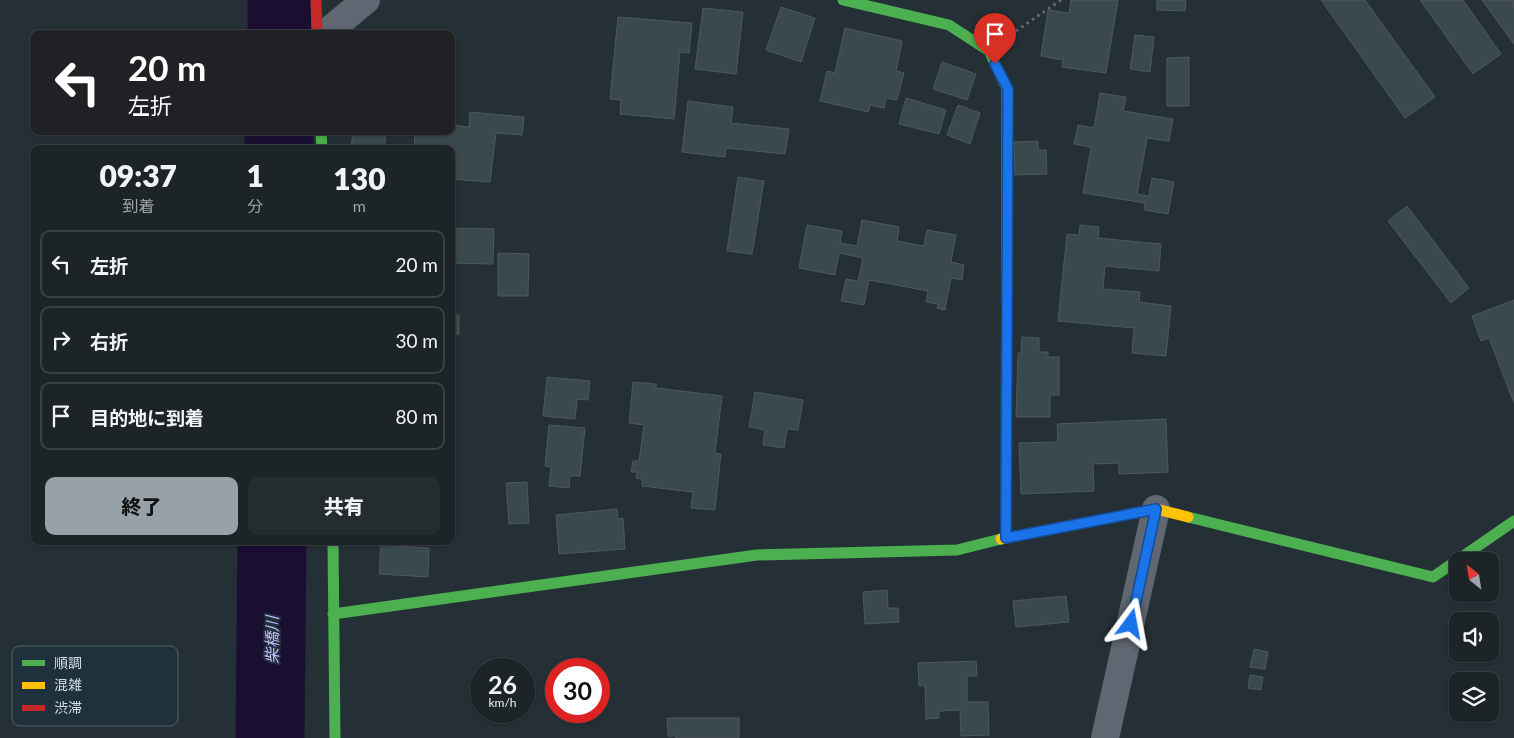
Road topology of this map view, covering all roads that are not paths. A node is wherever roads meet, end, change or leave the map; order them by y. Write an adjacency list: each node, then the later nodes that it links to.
1 (316, 0): 4 (street)
2 (366, 0): 5 (street)
3 (843, 0): 8 (street)
4 (317, 30)
5 (330, 30)
6 (1156, 509): 7 (street); 8 (street); 12 (street)
7 (1514, 521)
8 (1006, 538): 10 (street)
9 (333, 545): 10 (street)
10 (333, 614): 11 (street)
11 (335, 738)
12 (1105, 738)

